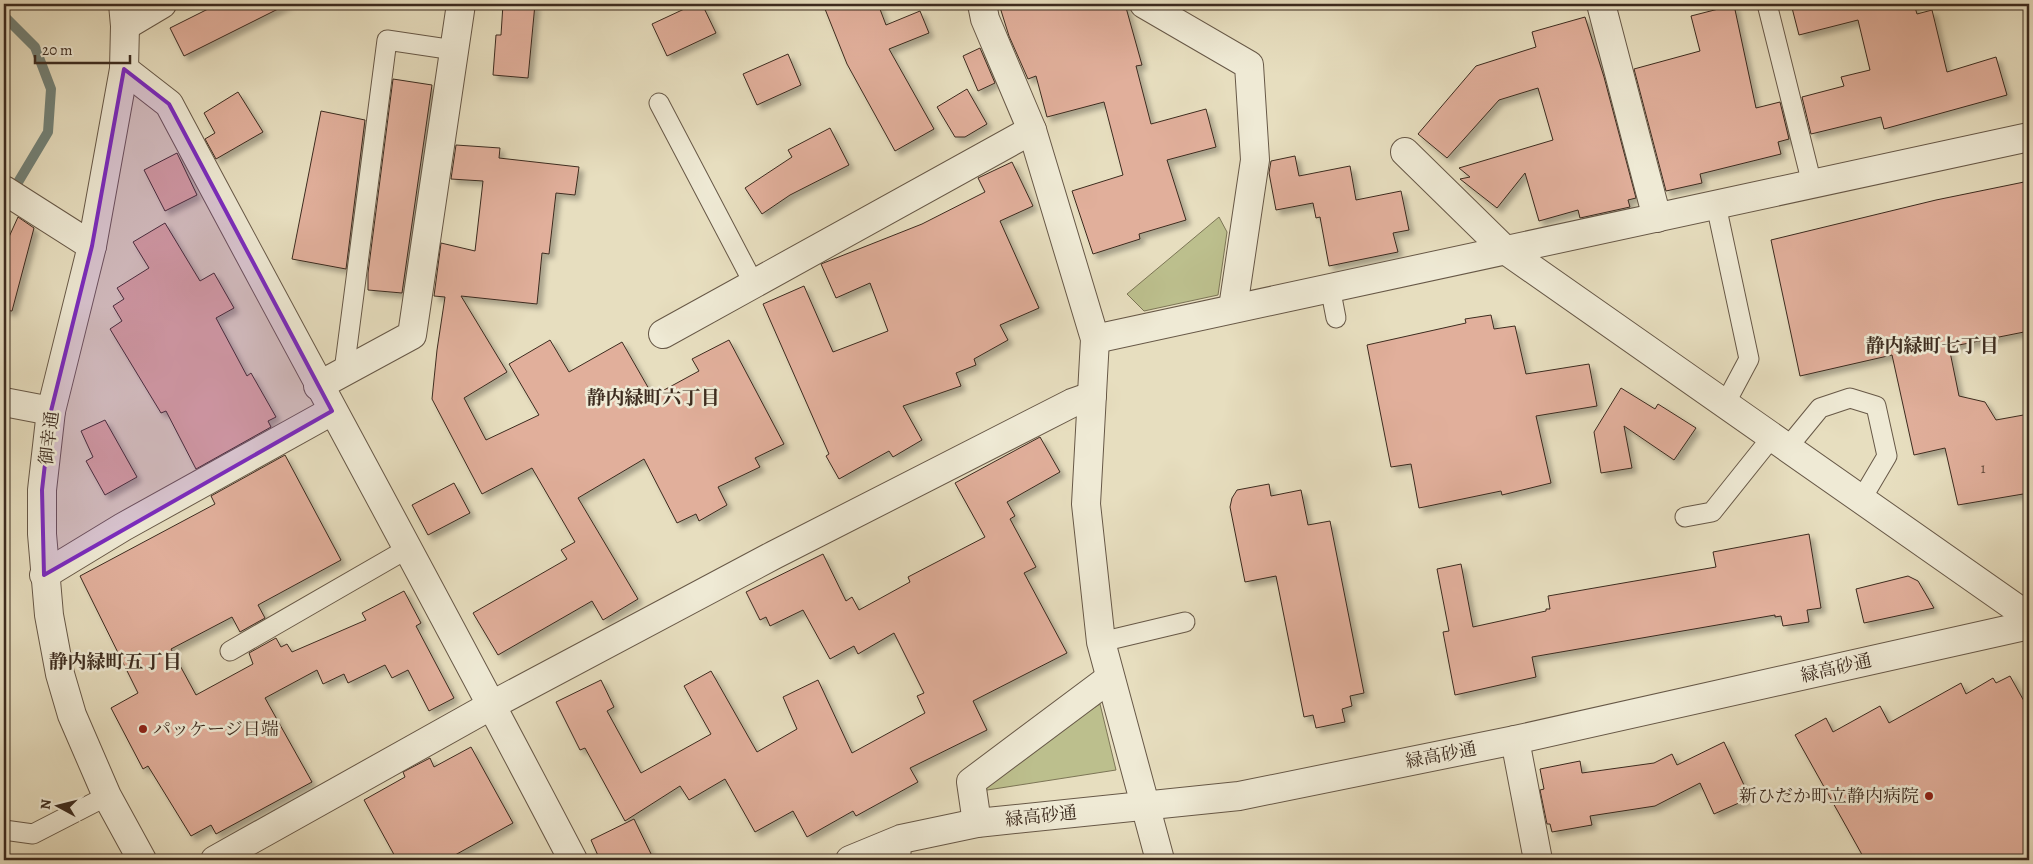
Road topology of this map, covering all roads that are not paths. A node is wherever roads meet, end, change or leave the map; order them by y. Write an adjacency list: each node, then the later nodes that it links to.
1 (162, 4): 7 (street)
2 (460, 4): 8 (street)
3 (982, 4): 11 (street)
4 (1144, 4): 22 (street)
5 (1601, 4): 17 (street)
6 (1767, 4): 14 (lane)
7 (124, 15): 9 (street, 御幸通)
8 (454, 50): 26 (street); 26 (lane)
9 (124, 69): 18 (street, 御幸通); 27 (street)
10 (659, 103): 20 (lane)
11 (1032, 130): 20 (street); 25 (street)
12 (2029, 137): 14 (street)
13 (1406, 152): 19 (street)
14 (1812, 184): 16 (street)
15 (10, 194): 18 (street)
16 (1716, 205): 17 (street); 30 (lane)
17 (1657, 218): 19 (street)
18 (92, 246): 31 (street, 御幸通)
19 (1504, 250): 21 (street); 30 (street)
20 (754, 284): 24 (street)
21 (1330, 287): 22 (street); 23 (lane)
22 (1233, 308): 25 (street)
23 (1336, 318)
24 (663, 334)
25 (1096, 339): 28 (street)
26 (344, 371): 27 (street)
27 (318, 386): 32 (street)
28 (1092, 396): 41 (street); 44 (street)
29 (4, 402): 31 (street)
30 (1725, 404): 33 (street)
31 (51, 411): 37 (street, 御幸通)
32 (332, 411): 36 (street); 37 (street)
33 (1780, 442): 34 (street); 34 (lane); 35 (lane)
34 (1861, 500): 38 (street)
35 (1686, 517)
36 (407, 548): 42 (lane); 44 (street)
37 (44, 575): 46 (street, 御幸通)
38 (2029, 618)
39 (1185, 622): 41 (lane)
40 (2029, 625): 45 (street, 緑高砂通)
41 (1101, 642): 43 (street)
42 (230, 652)
43 (1110, 678): 47 (street); 48 (street)
44 (492, 705): 52 (street); 53 (street)
45 (1515, 740): 47 (street, 緑高砂通); 56 (street)
46 (107, 796): 49 (lane); 51 (street, 御幸通)
47 (1144, 806): 48 (street, 緑高砂通); 55 (street)
48 (976, 823): 50 (street, 緑高砂通)
49 (4, 830)
50 (901, 850): 54 (street, 緑高砂通)
51 (142, 860)
52 (215, 860)
53 (573, 860)
54 (850, 860)
55 (1160, 860)
56 (1538, 860)

